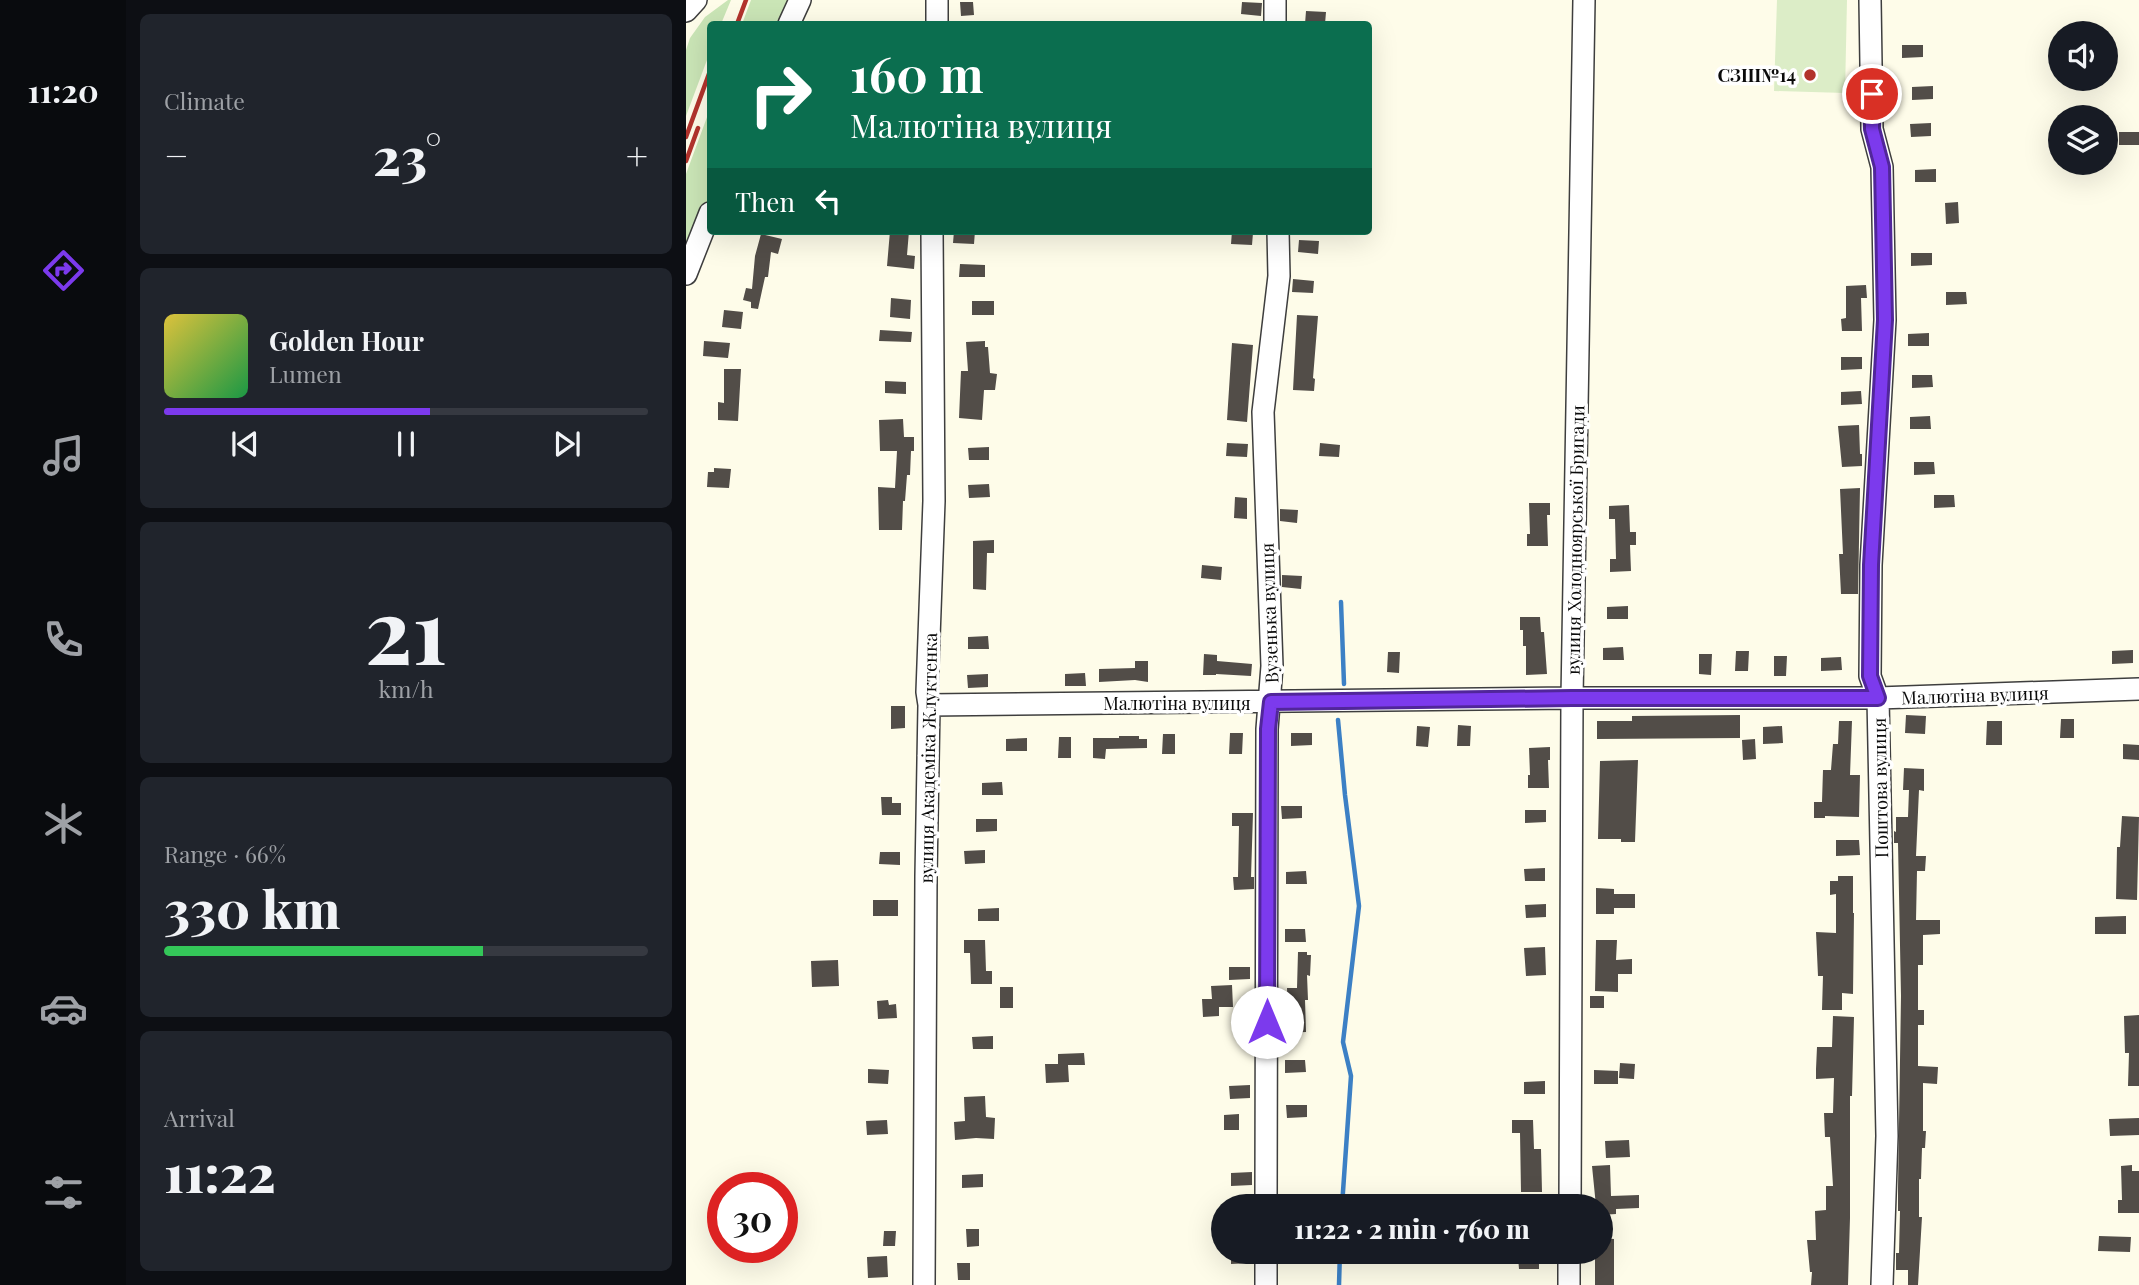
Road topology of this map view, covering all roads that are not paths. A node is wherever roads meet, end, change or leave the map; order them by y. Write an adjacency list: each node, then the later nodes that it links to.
1 (696, 0): 7 (street)
2 (800, 0): 8 (street)
3 (937, 0): 9 (street)
4 (1275, 0): 10 (street)
5 (1584, 0): 16 (street, вулиця Холодноярської Бригади)
6 (1870, 0): 17 (street, Поштова вулиця)
7 (686, 11)
8 (790, 21)
9 (937, 21)
10 (1275, 21)
11 (707, 221): 14 (street)
12 (932, 235): 19 (street, вулиця Академіка Жлуктенка)
13 (1278, 235): 18 (street, Вузенька вулиця)
14 (686, 274)
15 (2139, 689): 17 (street, Малютіна вулиця)
16 (1572, 698): 17 (street, Малютіна вулиця); 18 (street, Малютіна вулиця); 21 (street, вулиця Холодноярської Бригади)
17 (1878, 698): 27 (street, Поштова вулиця)
18 (1271, 702): 19 (street, Малютіна вулиця); 20 (street, Вузенька вулиця)
19 (929, 705): 24 (street, вулиця Академіка Жлуктенка)
20 (1266, 1194)
21 (1570, 1194)
22 (1266, 1264): 25 (street)
23 (1569, 1264): 26 (street)
24 (924, 1285)
25 (1266, 1285)
26 (1569, 1285)
27 (1882, 1285)

